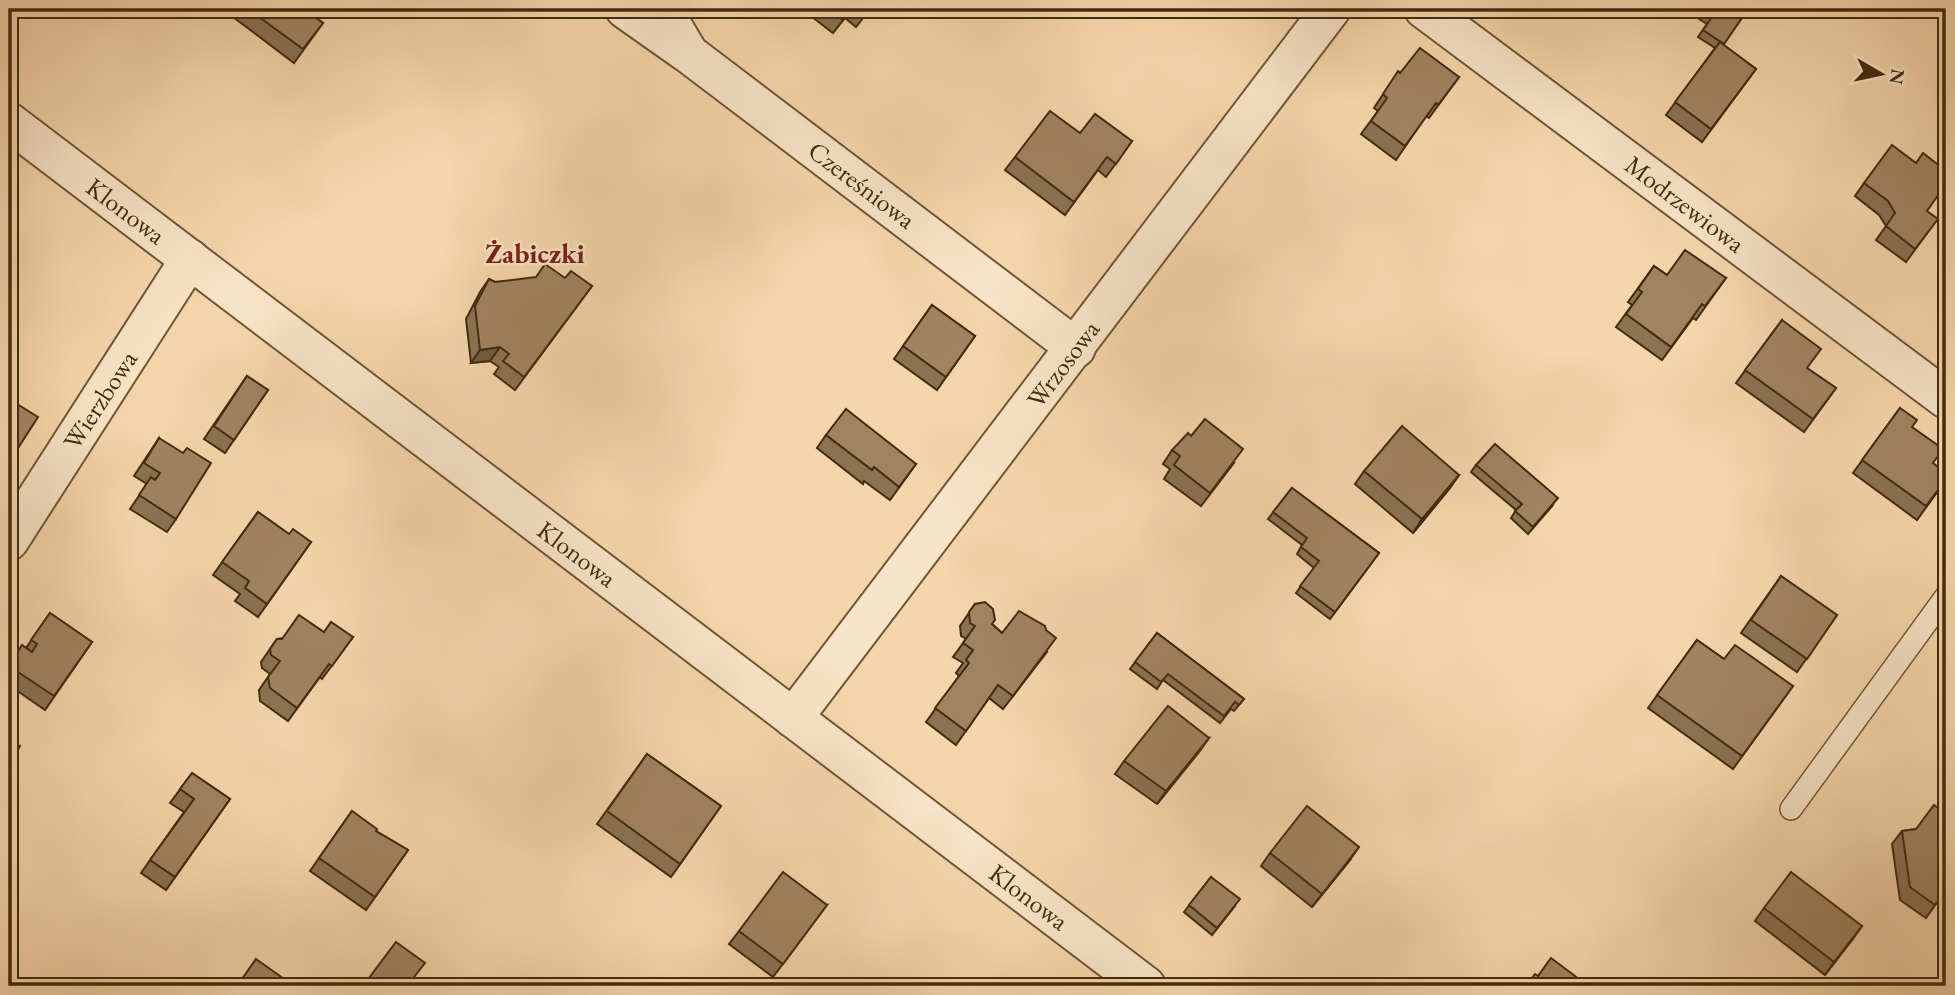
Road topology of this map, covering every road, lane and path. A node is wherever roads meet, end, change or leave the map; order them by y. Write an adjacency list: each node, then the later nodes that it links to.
1 (625, 9): 5 (street)
2 (673, 9): 5 (street, Czereśniowa)
3 (1331, 9): 8 (street, Wrzosowa)
4 (1424, 9): 9 (street, Modrzewiowa)
5 (689, 54): 8 (street, Czereśniowa)
6 (9, 122): 7 (street, Klonowa)
7 (190, 259): 10 (street, Wierzbowa); 12 (street, Klonowa)
8 (1076, 348): 12 (street, Wrzosowa)
9 (1946, 400)
10 (9, 541)
11 (1946, 596): 13 (lane)
12 (793, 718): 14 (street, Klonowa)
13 (1791, 808)
14 (1146, 986)

